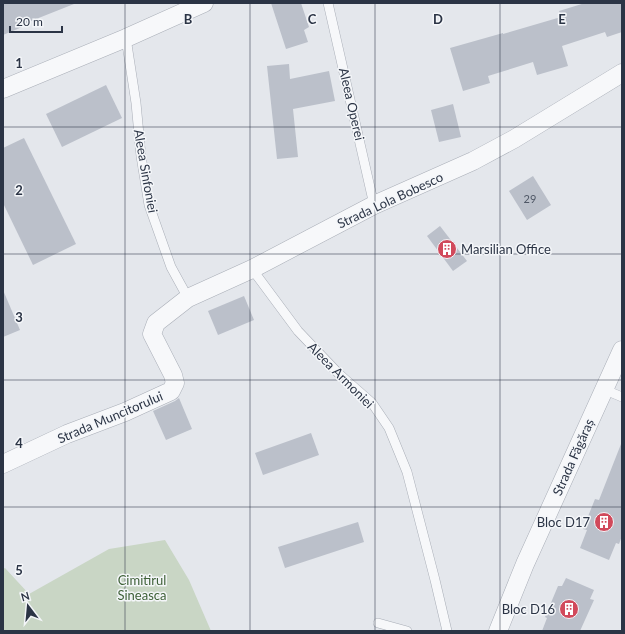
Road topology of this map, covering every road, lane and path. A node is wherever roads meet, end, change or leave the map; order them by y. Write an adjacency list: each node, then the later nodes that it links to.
1 (204, 3): 3 (street)
2 (328, 3): 6 (lane, Aleea Operei)
3 (126, 38): 5 (street); 8 (lane, Aleea Sinfoniei)
4 (622, 73): 6 (street, Strada Lola Bobesco)
5 (3, 89)
6 (374, 205): 7 (street, Strada Lola Bobesco)
7 (252, 269): 8 (street, Strada Lola Bobesco); 16 (lane, Aleea Armoniei)
8 (188, 298): 9 (street, Strada Lola Bobesco)
9 (156, 323): 13 (street, Strada Muncitorului)
10 (622, 350): 11 (street, Strada Făgăraș)
11 (603, 389): 12 (lane); 17 (street, Strada Făgăraș)
12 (622, 397)
13 (3, 464)
14 (378, 623): 15 (lane)
15 (407, 631)
16 (447, 631)
17 (498, 631)

